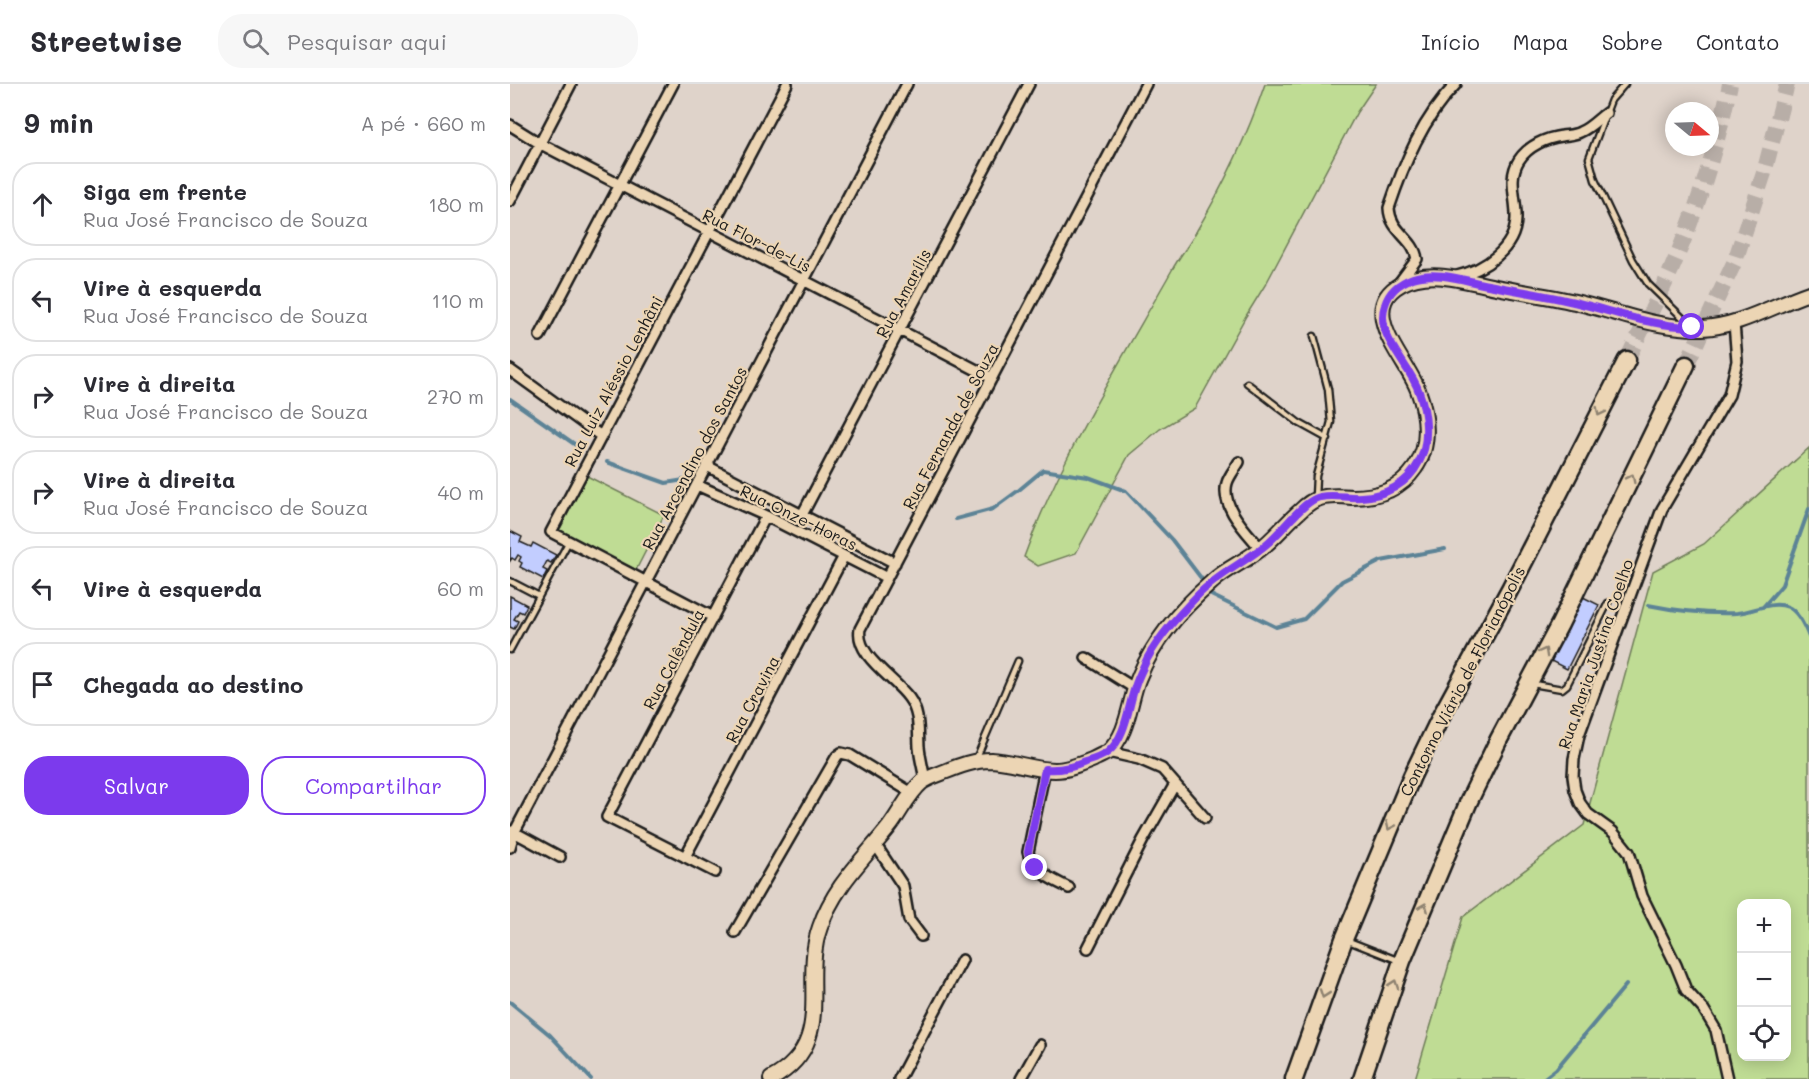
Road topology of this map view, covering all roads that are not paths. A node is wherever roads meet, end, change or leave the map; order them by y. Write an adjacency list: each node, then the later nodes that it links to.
1 (571, 84): 11 (street)
2 (674, 84): 12 (street)
3 (787, 84): 14 (street, Rua Luiz Aléssio Lenhâni)
4 (907, 84): 16 (street, Rua Arcendino dos Santos)
5 (1029, 84): 21 (street, Rua Amarílis)
6 (1146, 84): 27 (street, Rua Fernanda de Souza)
7 (1456, 84): 17 (street)
8 (1625, 84): 9 (lane)
9 (1606, 113): 15 (street); 20 (lane)
10 (510, 125): 11 (street, Rua Flor-de-Lis)
11 (539, 143): 12 (street, Rua Flor-de-Lis); 13 (street)
12 (620, 185): 14 (street, Rua Flor-de-Lis); 22 (street)
13 (510, 201)
14 (709, 232): 16 (street, Rua Flor-de-Lis); 29 (street, Rua Luiz Aléssio Lenhâni)
15 (1449, 278): 17 (street); 20 (street)
16 (804, 281): 21 (street, Rua Flor-de-Lis); 32 (street, Rua Arcendino dos Santos)
17 (1395, 287): 34 (street)
18 (1809, 293): 19 (street)
19 (1734, 323): 20 (street); 79 (street, Rua Maria Justina Coelho)
20 (1692, 327)
21 (900, 331): 27 (street, Rua Flor-de-Lis); 35 (street, Rua Amarílis)
22 (540, 336)
23 (1314, 336): 30 (lane)
24 (1627, 360): 69 (highway, Contorno Viário de Florianópolis, one-way to 69)
25 (1686, 365): 51 (highway, one-way to 25)
26 (510, 370): 29 (street)
27 (992, 378): 40 (street, Rua Fernanda de Souza)
28 (1247, 383): 30 (lane)
29 (601, 436): 37 (street, Rua Luiz Aléssio Lenhâni)
30 (1328, 439): 34 (lane)
31 (1239, 462): 38 (street)
32 (707, 466): 33 (street, Rua Arcendino dos Santos); 35 (street, Rua Onze-Horas)
33 (697, 485): 36 (street, Rua Onze-Horas); 43 (street, Rua Arcendino dos Santos)
34 (1315, 500): 38 (street)
35 (802, 515): 40 (street, Rua Onze-Horas)
36 (766, 516): 39 (street, Rua Onze-Horas); 46 (street, Rua Calêndula)
37 (569, 541): 43 (street, Rua Luiz Aléssio Lenhâni); 44 (lane)
38 (1261, 549): 52 (street)
39 (844, 556): 41 (street, Rua Onze-Horas); 64 (street, Rua Cravina)
40 (895, 563): 41 (street, Rua Fernanda de Souza)
41 (887, 578): 56 (street, Rua Fernanda de Souza)
42 (510, 581): 44 (lane)
43 (646, 582): 46 (street, Rua Luiz Aléssio Lenhâni); 60 (street, Rua Arcendino dos Santos)
44 (539, 596): 47 (lane)
45 (1608, 603): 51 (lane)
46 (713, 617): 64 (street, Rua Calêndula)
47 (512, 642): 48 (lane)
48 (510, 650)
49 (1086, 658): 52 (street)
50 (1018, 661): 54 (lane)
51 (1528, 682): 72 (highway, one-way to 51)
52 (1134, 688): 53 (street)
53 (1108, 752): 55 (street); 57 (street)
54 (975, 762): 55 (street); 56 (street)
55 (1045, 769): 66 (street)
56 (925, 779): 58 (street)
57 (1175, 784): 59 (street); 70 (street)
58 (912, 793): 61 (street); 67 (street)
59 (1205, 818)
60 (512, 831): 62 (street, Rua Arcendino dos Santos); 63 (street)
61 (875, 844): 68 (street); 74 (street)
62 (510, 847)
63 (560, 857)
64 (685, 857): 65 (street)
65 (715, 872)
66 (1069, 888)
67 (735, 932)
68 (921, 936)
69 (1344, 939): 72 (lane); 77 (highway, Contorno Viário de Florianópolis, one-way to 77)
70 (1088, 948)
71 (962, 960): 75 (street)
72 (1402, 962): 78 (highway, one-way to 72)
73 (1040, 1044): 76 (street)
74 (773, 1079)
75 (899, 1079)
76 (1021, 1079)
77 (1294, 1079)
78 (1362, 1079)
79 (1727, 1079)

